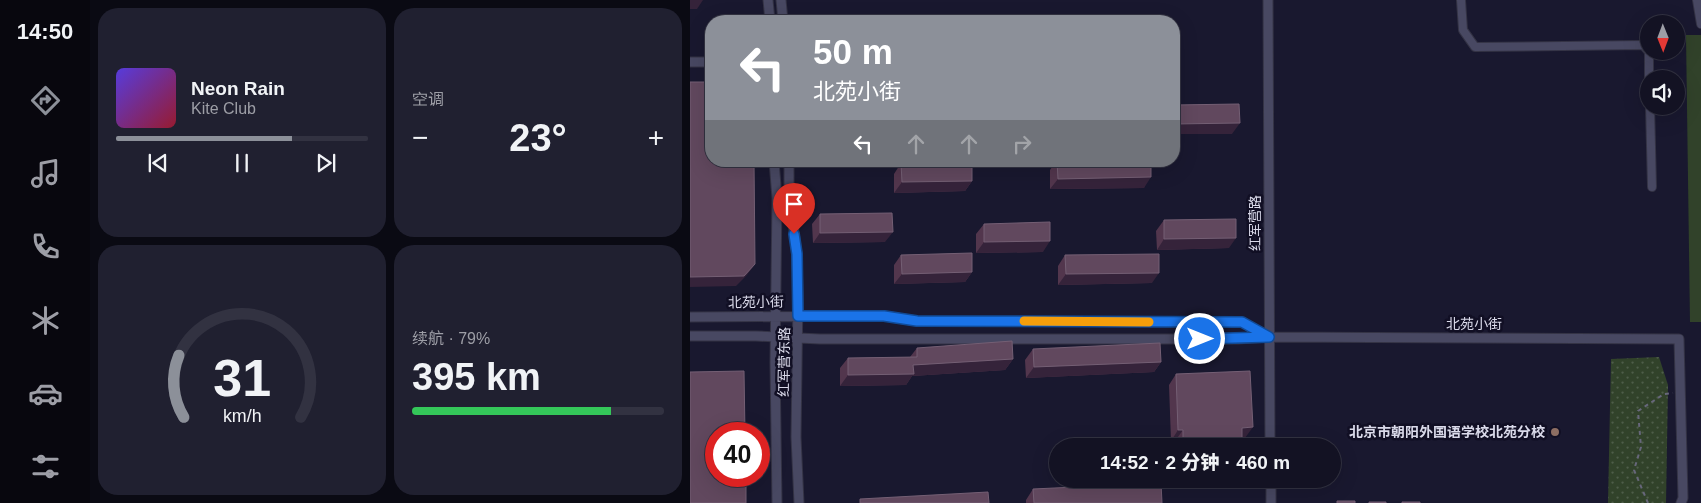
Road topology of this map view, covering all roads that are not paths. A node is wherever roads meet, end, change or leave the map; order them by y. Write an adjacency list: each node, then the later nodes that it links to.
1 (768, 0): 6 (street)
2 (781, 0): 7 (street)
3 (1268, 0): 21 (street, 红军营路)
4 (1461, 0): 11 (street)
5 (1697, 0): 8 (street)
6 (769, 15)
7 (783, 15)
8 (1701, 24)
9 (690, 62): 10 (street)
10 (705, 62)
11 (1649, 70)
12 (1650, 115): 15 (street)
13 (774, 167): 16 (street, 红军营东路)
14 (788, 167): 17 (street, 红军营东路)
15 (1652, 187)
16 (776, 316): 17 (street, 北苑小街); 18 (street, 北苑小街); 20 (street, 红军营东路)
17 (798, 316): 21 (street, 北苑小街); 22 (street, 红军营东路)
18 (690, 317)
19 (690, 336): 20 (street, 北苑小街)
20 (776, 337): 22 (street, 北苑小街); 26 (street, 红军营东路)
21 (1269, 337): 22 (street, 北苑小街); 23 (street, 红军营路); 25 (street, 北苑小街)
22 (798, 338): 27 (street, 红军营东路)
23 (1270, 438)
24 (1271, 488): 28 (street)
25 (1683, 501)
26 (777, 503)
27 (799, 503)
28 (1271, 503)

